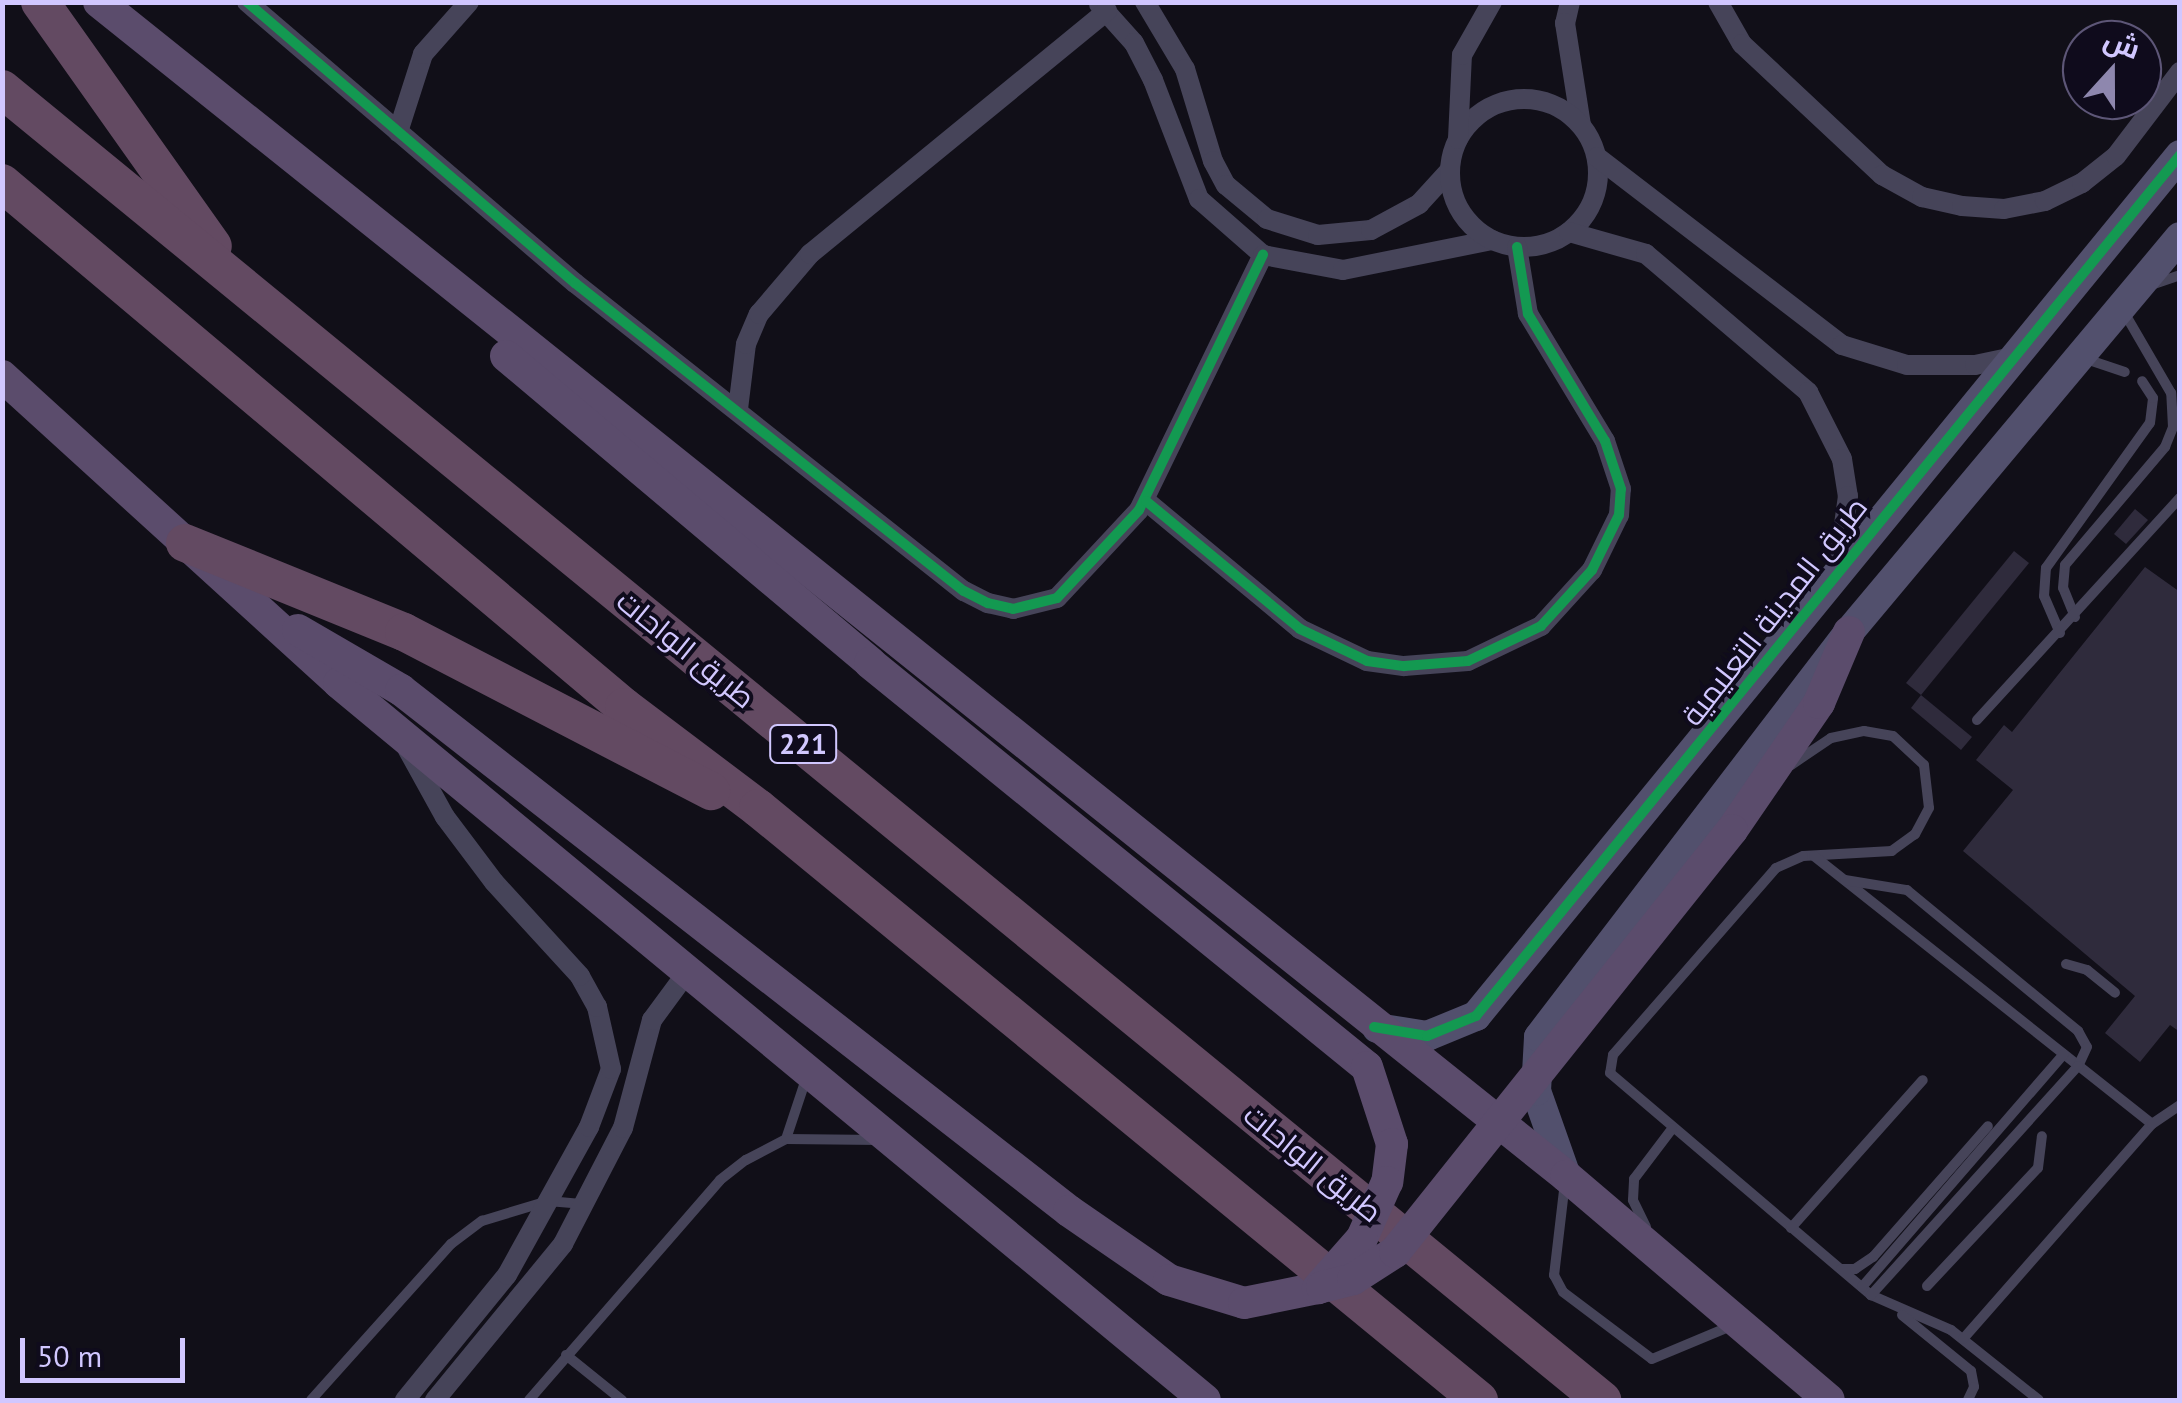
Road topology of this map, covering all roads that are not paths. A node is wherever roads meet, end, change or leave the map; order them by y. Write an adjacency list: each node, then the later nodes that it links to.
1 (40, 2): 27 (highway)
2 (99, 2): 29 (main road)
3 (248, 2): 13 (street)
4 (469, 2): 13 (street)
5 (1144, 2): 17 (street)
6 (1492, 2): 14 (street)
7 (1570, 2): 12 (street)
8 (1718, 2): 10 (street)
9 (1103, 7): 19 (street); 35 (street)
10 (2180, 72)
11 (2, 89): 27 (highway, طريق الواحات / 221)
12 (1581, 125): 14 (street); 16 (street)
13 (398, 132): 35 (street)
14 (1458, 139): 18 (street)
15 (2180, 155): 30 (street, طريق المدينة التعليمية)
16 (1597, 157): 21 (street); 30 (street)
17 (1212, 161): 18 (street); 19 (street)
18 (1450, 170): 23 (street)
19 (1184, 175): 25 (street)
20 (2, 183): 48 (highway, 221)
21 (1570, 232): 24 (street); 39 (street)
22 (2180, 237): 28 (street)
23 (1492, 240): 24 (street); 25 (street)
24 (1517, 247): 37 (street)
25 (1262, 256): 37 (street)
26 (2180, 276): 28 (lane)
27 (244, 289): 86 (highway, طريق الواحات / 221)
28 (2132, 296): 31 (street); 41 (lane)
29 (468, 302): 54 (main road); 73 (main road, bridge)
30 (2008, 358): 39 (street, طريق المدينة التعليمية)
31 (2082, 358): 32 (lane); 42 (street)
32 (2124, 372)
33 (2, 376): 38 (main road)
34 (2142, 380): 43 (lane)
35 (738, 410): 37 (street)
36 (2180, 498): 41 (lane)
37 (1146, 501)
38 (185, 543): 40 (main road); 48 (highway)
39 (1837, 570): 45 (street, طريق المدينة التعليمية)
40 (262, 615): 46 (main road); 73 (main road)
41 (2076, 618): 43 (lane)
42 (1849, 632): 47 (main road)
43 (2060, 634): 44 (lane)
44 (1977, 720)
45 (1712, 730): 47 (street); 54 (street, طريق المدينة التعليمية)
46 (398, 731): 52 (main road); 67 (street)
47 (1754, 773): 49 (lane); 66 (street); 73 (main road, bridge)
48 (758, 808): 85 (highway, 221)
49 (1813, 855): 50 (lane); 62 (lane)
50 (1845, 880): 55 (lane); 56 (lane)
51 (2066, 964): 53 (lane)
52 (688, 971): 57 (main road); 68 (street)
53 (2115, 993)
54 (1374, 1027): 66 (main road)
55 (2064, 1054): 56 (lane); 74 (lane)
56 (2078, 1066): 60 (lane); 74 (lane)
57 (808, 1074): 64 (lane); 65 (main road)
58 (1922, 1080): 69 (lane)
59 (2180, 1106): 60 (lane)
60 (2152, 1124): 77 (lane)
61 (1988, 1126): 70 (lane)
62 (1672, 1129): 69 (lane); 71 (lane)
63 (2042, 1136): 72 (lane)
64 (786, 1139): 65 (lane); 78 (lane)
65 (890, 1140): 84 (main road)
66 (1566, 1176): 71 (main road); 76 (lane)
67 (548, 1201): 68 (lane); 79 (lane); 80 (street)
68 (585, 1204): 81 (street)
69 (1792, 1228): 70 (lane)
70 (1840, 1269): 74 (lane)
71 (1677, 1273): 76 (main road)
72 (1927, 1286)
73 (1318, 1288)
74 (1866, 1291): 75 (lane)
75 (1898, 1311): 77 (lane); 88 (lane)
76 (1737, 1323): 87 (main road)
77 (1963, 1339): 89 (lane)
78 (566, 1355): 82 (lane); 83 (lane)
79 (311, 1400)
80 (405, 1400)
81 (435, 1400)
82 (529, 1400)
83 (622, 1400)
84 (1204, 1400)
85 (1479, 1400)
86 (1602, 1400)
87 (1829, 1400)
88 (1968, 1400)
89 (2039, 1400)

